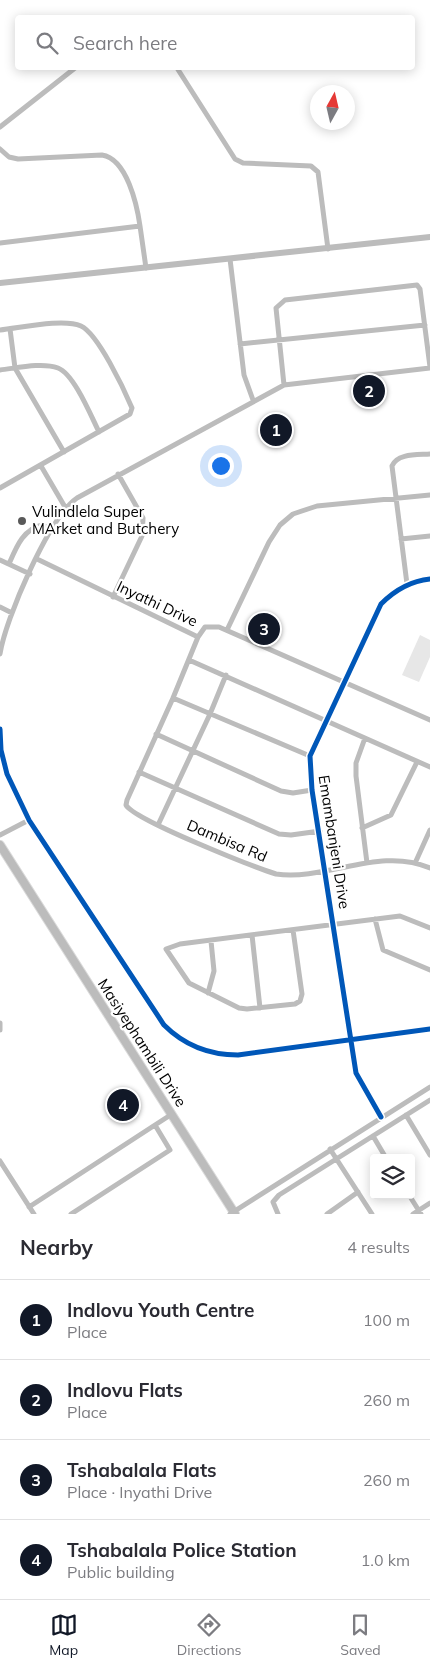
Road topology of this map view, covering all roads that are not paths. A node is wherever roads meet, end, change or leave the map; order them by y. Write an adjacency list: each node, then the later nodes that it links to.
1 (72, 70): 3 (street)
2 (178, 70): 8 (street)
3 (0, 126)
4 (0, 149): 5 (street)
5 (140, 226): 7 (street); 10 (street)
6 (430, 237): 8 (street)
7 (0, 243)
8 (328, 249): 9 (street)
9 (230, 259): 10 (street); 16 (street)
10 (146, 268): 11 (street)
11 (0, 283)
12 (424, 325): 15 (street); 15 (street); 18 (street)
13 (10, 329): 14 (street); 17 (street); 22 (street)
14 (0, 330)
15 (280, 341): 16 (street); 20 (street)
16 (240, 344): 21 (street)
17 (15, 368): 19 (street); 22 (street); 23 (street)
18 (430, 368): 20 (street)
19 (0, 370)
20 (284, 385): 21 (street)
21 (253, 400): 26 (street)
22 (99, 432): 23 (street)
23 (64, 452): 25 (street)
24 (430, 454): 29 (street)
25 (41, 466): 27 (street); 30 (street)
26 (118, 474): 30 (street); 40 (street)
27 (0, 488)
28 (430, 495): 29 (street)
29 (395, 498): 33 (street); 43 (street)
30 (66, 506): 31 (street)
31 (52, 528): 35 (street); 36 (street)
32 (430, 536): 33 (street)
33 (401, 539): 39 (street)
34 (0, 560): 36 (street)
35 (37, 560): 37 (street); 40 (street, Inyathi Drive)
36 (9, 564): 37 (street)
37 (30, 574): 42 (street)
38 (430, 579): 39 (street, Emambanjeni Drive)
39 (407, 584): 48 (street, Emambanjeni Drive)
40 (113, 597): 44 (street, Inyathi Drive)
41 (0, 608): 42 (street)
42 (12, 613): 45 (street)
43 (227, 630): 44 (street, Inyathi Drive); 48 (street, Inyathi Drive)
44 (198, 636): 46 (street)
45 (0, 654)
46 (188, 660): 47 (street); 49 (street)
47 (226, 676): 50 (street); 52 (street)
48 (343, 682): 51 (street, Inyathi Drive); 52 (street, Emambanjeni Drive)
49 (173, 698): 50 (street); 54 (street)
50 (210, 714): 56 (street); 57 (street)
51 (430, 720)
52 (326, 721): 55 (street); 57 (street, Emambanjeni Drive)
53 (0, 729): 63 (street)
54 (156, 734): 56 (street); 60 (street)
55 (365, 738): 58 (street); 65 (street)
56 (193, 751): 61 (street); 62 (street)
57 (310, 756): 62 (street, Emambanjeni Drive)
58 (417, 762): 59 (street); 65 (street)
59 (430, 767)
60 (139, 772): 61 (street); 64 (street, Dambisa Rd)
61 (175, 787): 64 (street); 67 (street)
62 (312, 790): 67 (street, Emambanjeni Drive)
63 (29, 820): 68 (street); 88 (street)
64 (158, 825): 74 (street, Dambisa Rd)
65 (362, 828): 72 (street)
66 (430, 830): 71 (street)
67 (320, 831): 74 (street, Emambanjeni Drive)
68 (0, 835)
69 (0, 845): 75 (main road, Masiyephambili Drive)
70 (0, 853): 75 (main road, Masiyephambili Drive)
71 (416, 861): 72 (street, Dambisa Rd); 73 (street)
72 (366, 863): 74 (street, Dambisa Rd)
73 (430, 868)
74 (326, 870): 77 (street, Emambanjeni Drive)
75 (25, 887): 91 (main road, Masiyephambili Drive)
76 (375, 919): 77 (street); 78 (street); 82 (street)
77 (333, 923): 79 (street); 88 (street, Emambanjeni Drive)
78 (430, 928)
79 (293, 930): 80 (street); 84 (street)
80 (252, 935): 81 (street); 84 (street)
81 (210, 941): 83 (street); 83 (street)
82 (430, 970)
83 (208, 993): 84 (street)
84 (260, 1008)
85 (0, 1022): 87 (street)
86 (430, 1029): 88 (street)
87 (0, 1030)
88 (352, 1040): 93 (street, Emambanjeni Drive)
89 (430, 1087): 93 (street)
90 (430, 1100): 92 (street)
91 (172, 1114): 94 (street); 105 (main road, Masiyephambili Drive)
92 (406, 1116): 95 (street); 98 (street)
93 (381, 1117): 96 (street)
94 (155, 1125): 104 (street); 108 (street)
95 (372, 1136): 97 (street); 99 (street)
96 (330, 1149): 99 (street); 105 (street)
97 (383, 1154)
98 (430, 1154)
99 (337, 1159): 101 (street); 109 (street)
100 (0, 1161): 104 (street)
101 (358, 1192): 110 (street); 111 (street)
102 (411, 1199): 106 (street)
103 (430, 1203): 106 (street)
104 (29, 1207): 107 (street)
105 (233, 1213)
106 (418, 1213)
107 (34, 1214)
108 (71, 1214)
109 (278, 1214)
110 (327, 1214)
111 (372, 1214)

